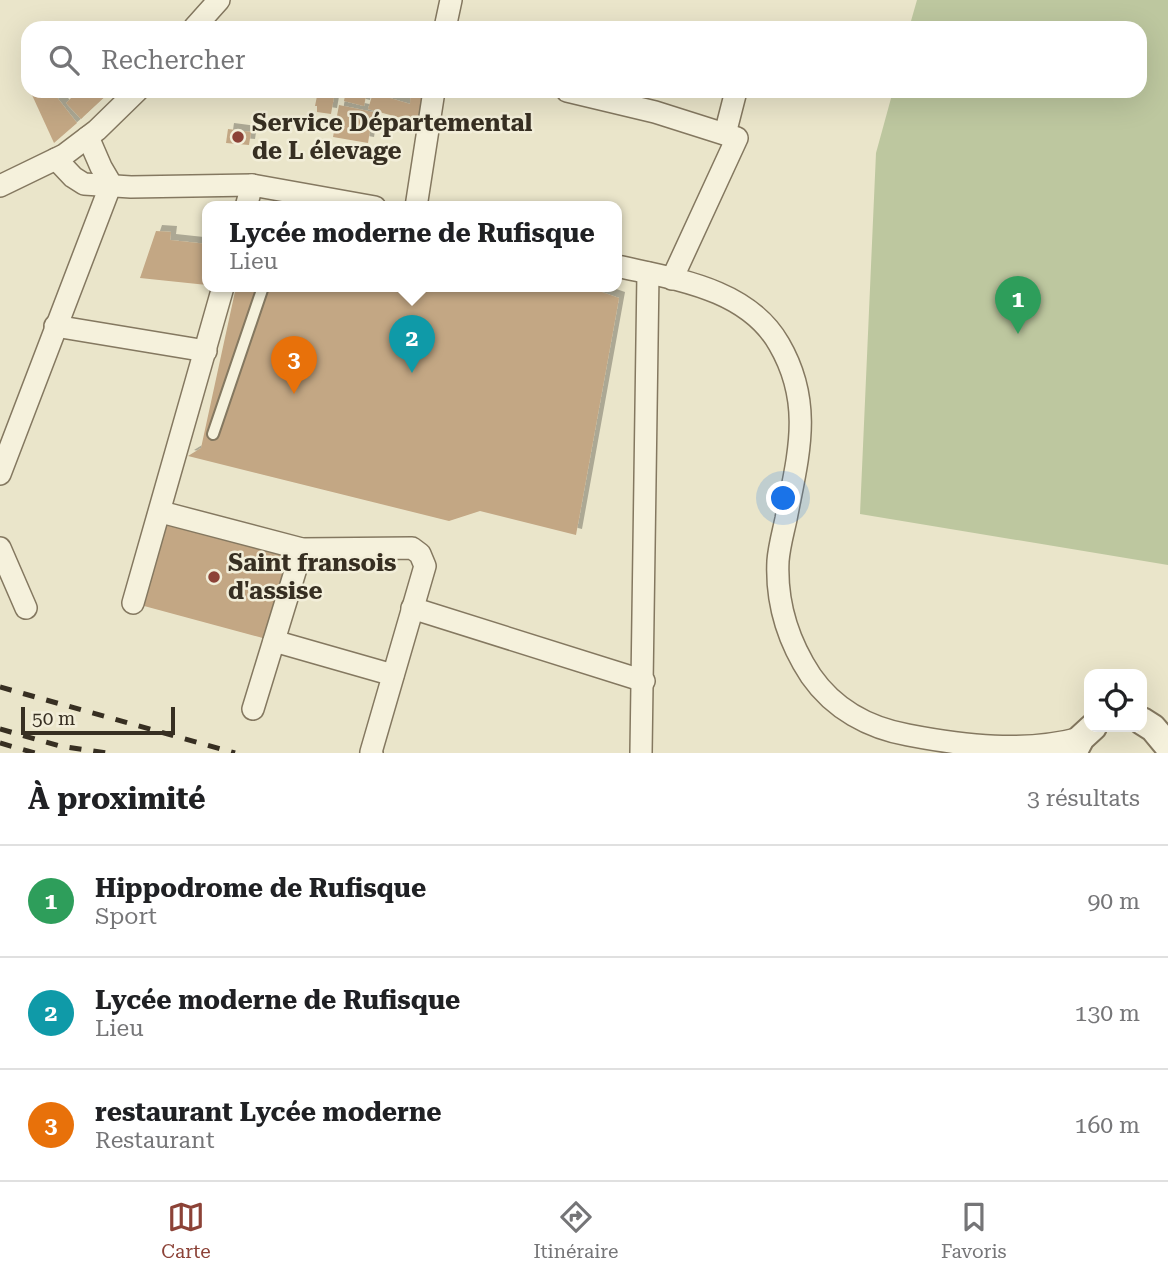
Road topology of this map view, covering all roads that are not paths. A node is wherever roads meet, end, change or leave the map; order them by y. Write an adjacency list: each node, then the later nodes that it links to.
1 (219, 0): 3 (street)
2 (451, 0): 4 (street)
3 (200, 21)
4 (446, 21)
5 (130, 98): 10 (street)
6 (433, 98): 17 (street)
7 (597, 98): 9 (street)
8 (734, 98): 9 (street)
9 (725, 134): 20 (street)
10 (88, 137): 11 (street); 12 (street)
11 (56, 159): 12 (street); 14 (street)
12 (111, 184): 13 (street); 23 (street)
13 (252, 185): 15 (street); 16 (street)
14 (0, 186)
15 (248, 201)
16 (341, 201)
17 (417, 201)
18 (622, 267): 19 (street)
19 (648, 273): 20 (street); 35 (street)
20 (672, 279): 40 (street)
21 (222, 292): 24 (street)
22 (261, 292): 25 (lane)
23 (55, 326): 24 (street); 26 (street)
24 (206, 351): 27 (street)
25 (213, 434)
26 (0, 474)
27 (161, 512): 29 (street); 30 (street)
28 (0, 548): 31 (street)
29 (302, 549): 32 (street); 33 (street)
30 (133, 603)
31 (26, 608)
32 (412, 608): 34 (street); 35 (street)
33 (274, 641): 34 (street); 36 (street)
34 (393, 675): 41 (street)
35 (644, 681): 42 (street)
36 (253, 709)
37 (1147, 724): 39 (street)
38 (1082, 739): 40 (street)
39 (1168, 746)
40 (998, 750)
41 (372, 753)
42 (641, 753)

